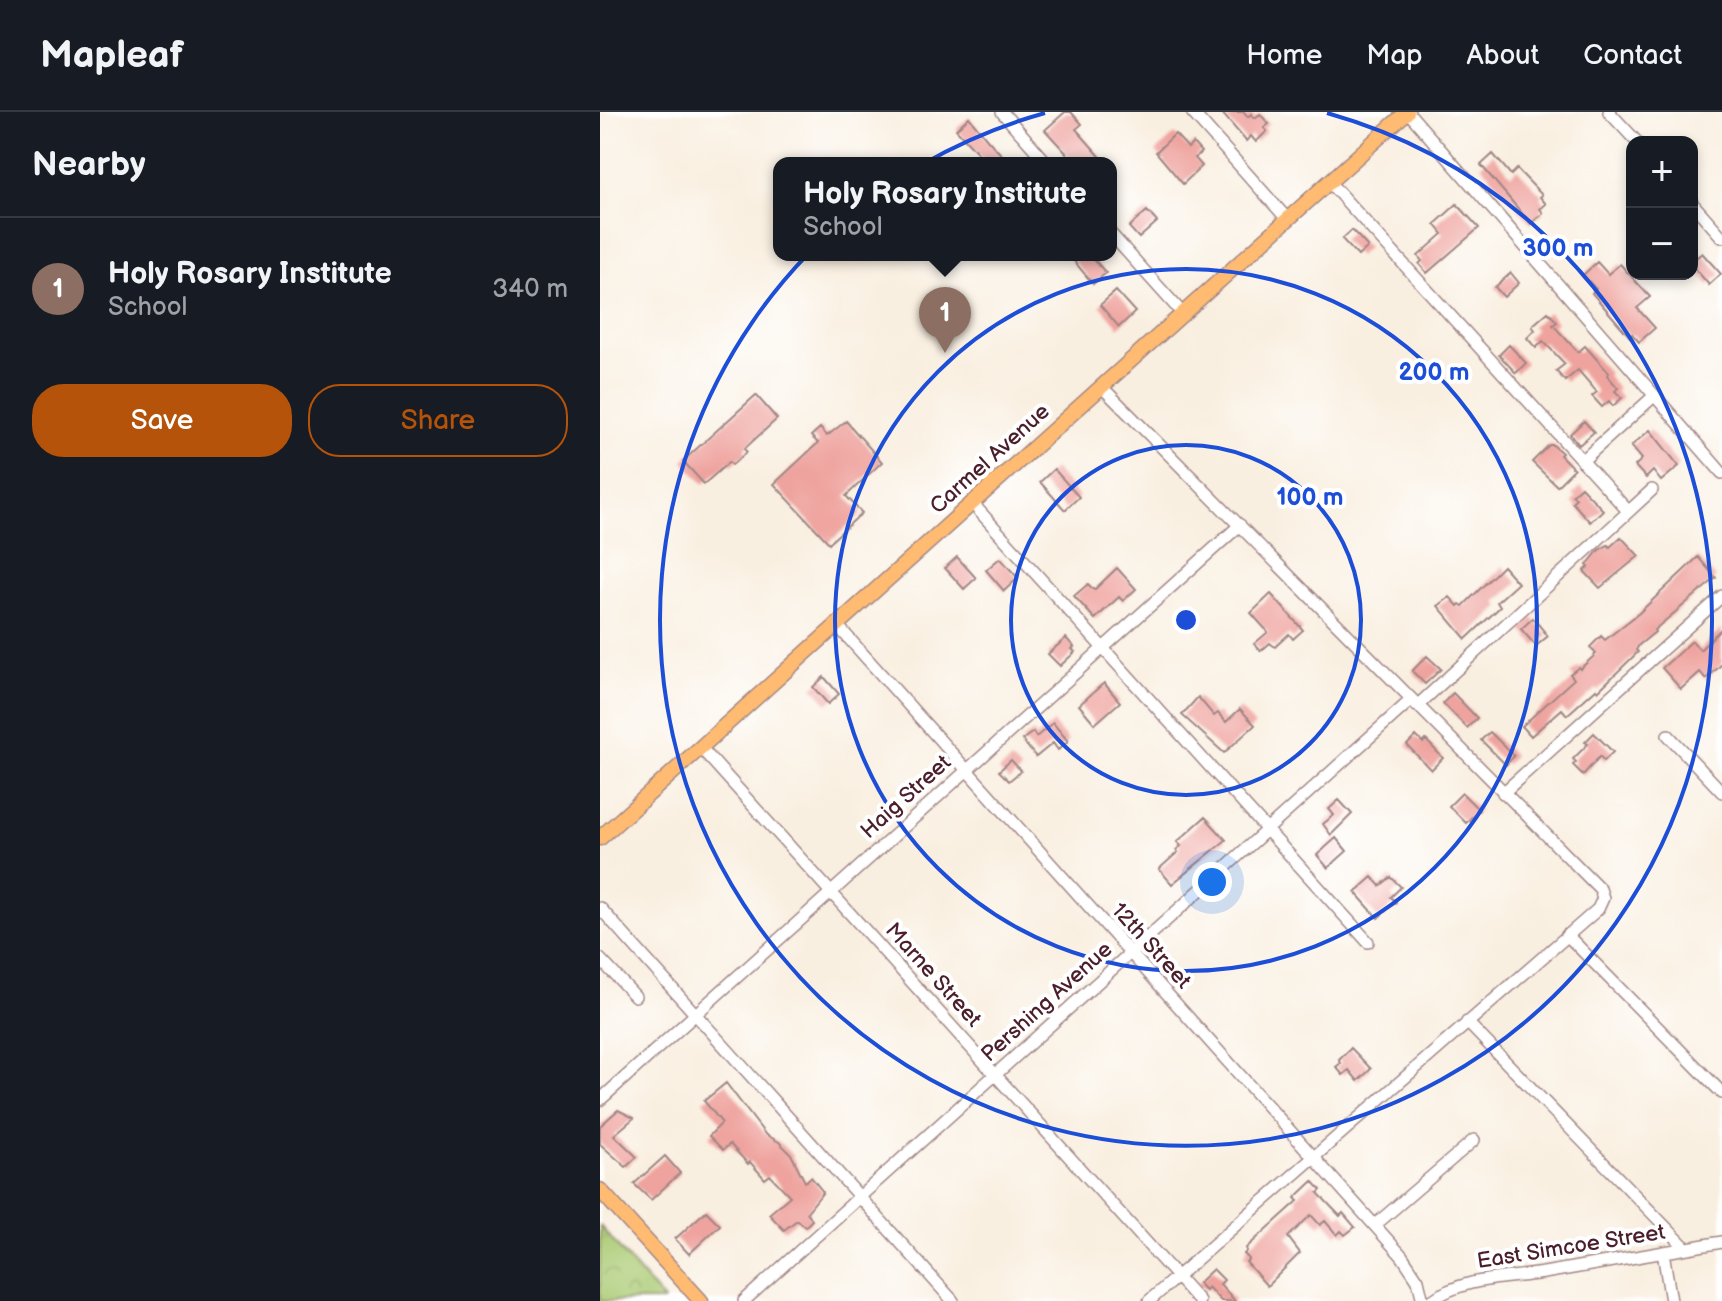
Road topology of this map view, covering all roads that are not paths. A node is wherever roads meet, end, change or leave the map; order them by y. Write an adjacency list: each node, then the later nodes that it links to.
1 (1002, 112): 6 (street)
2 (1192, 112): 9 (street)
3 (1408, 112): 7 (main road, Carmel Avenue); 14 (street)
4 (1609, 112): 5 (street)
5 (1631, 136)
6 (1042, 157)
7 (1329, 182): 9 (main road, Carmel Avenue); 15 (street)
8 (1696, 208): 10 (street)
9 (1288, 220): 12 (main road, Carmel Avenue)
10 (1722, 237)
11 (1117, 241): 12 (street)
12 (1183, 314): 13 (main road, Carmel Avenue)
13 (1103, 388): 18 (main road, Carmel Avenue); 20 (street)
14 (1654, 396): 15 (street); 16 (street)
15 (1582, 461): 19 (street)
16 (1722, 473)
17 (1652, 490): 19 (street, Pershing Avenue)
18 (973, 504): 22 (main road, Carmel Avenue); 23 (street)
19 (1628, 511): 24 (street, Pershing Avenue)
20 (1240, 525): 23 (street, Haig Street); 24 (street)
21 (1722, 596): 29 (street)
22 (836, 624): 26 (main road, Carmel Avenue); 27 (street, 12th Street)
23 (1104, 649): 27 (street, Haig Street); 30 (street)
24 (1414, 703): 29 (street); 30 (street, Pershing Avenue)
25 (1668, 735): 28 (street)
26 (701, 748): 31 (main road, Carmel Avenue); 32 (street, Marne Street)
27 (966, 770): 32 (street, Haig Street); 36 (street, 12th Street)
28 (1722, 792)
29 (1503, 793): 34 (street)
30 (1268, 830): 35 (street); 36 (street, Pershing Avenue)
31 (600, 838)
32 (830, 891): 39 (street, Haig Street); 41 (street, Marne Street)
33 (600, 908): 39 (street)
34 (1567, 935): 40 (street); 42 (street)
35 (1368, 942)
36 (1131, 953): 41 (street, Pershing Avenue); 45 (street, 12th Street)
37 (600, 959): 38 (street)
38 (635, 996)
39 (695, 1013): 43 (street, Haig Street); 47 (street)
40 (1467, 1022): 45 (street); 50 (street)
41 (997, 1074): 47 (street, Pershing Avenue); 52 (street, Marne Street)
42 (1722, 1093)
43 (600, 1100)
44 (1474, 1140): 48 (street)
45 (1313, 1156): 48 (street, 12th Street); 52 (street)
46 (600, 1190): 53 (main road)
47 (860, 1198): 54 (street, Pershing Avenue); 55 (street)
48 (1375, 1225): 58 (street, 12th Street)
49 (1722, 1242): 50 (street, East Simcoe Street)
50 (1686, 1248): 51 (street, East Simcoe Street)
51 (1663, 1252): 59 (street, East Simcoe Street); 60 (street)
52 (1177, 1276): 56 (street); 57 (street, Marne Street)
53 (701, 1301)
54 (744, 1301)
55 (953, 1301)
56 (1149, 1301)
57 (1199, 1301)
58 (1423, 1301)
59 (1431, 1301)
60 (1671, 1301)

